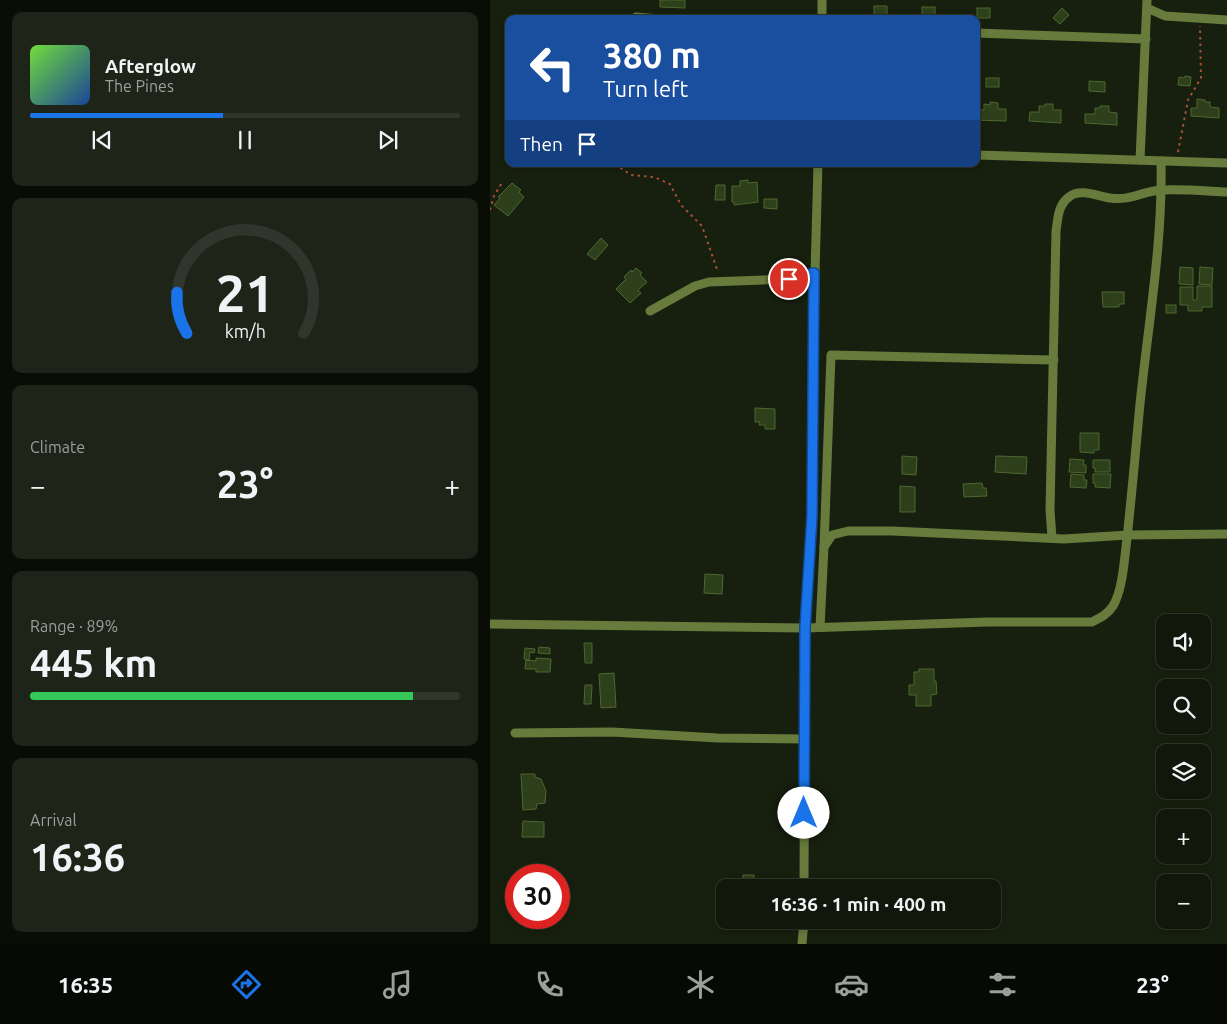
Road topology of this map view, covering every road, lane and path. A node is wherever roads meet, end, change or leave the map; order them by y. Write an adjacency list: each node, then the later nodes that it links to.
1 (822, 0): 3 (street)
2 (1147, 4): 4 (street); 7 (street)
3 (822, 15)
4 (1200, 18): 5 (street); 11 (path)
5 (1227, 20)
6 (980, 33): 7 (street)
7 (1146, 38): 9 (street)
8 (980, 154): 9 (street)
9 (1140, 160): 10 (street)
10 (1161, 161): 11 (street); 16 (street)
11 (1176, 161): 12 (street)
12 (1227, 163)
13 (620, 167): 20 (path)
14 (818, 167): 19 (street)
15 (503, 181): 18 (path)
16 (1162, 190): 17 (street); 22 (street); 24 (street)
17 (1227, 192)
18 (490, 210)
19 (814, 273): 20 (street); 29 (street)
20 (722, 280): 21 (street)
21 (650, 311)
22 (1054, 360): 25 (street); 26 (street)
23 (1227, 534): 24 (street)
24 (1128, 535): 25 (street); 28 (street)
25 (1052, 538): 26 (street)
26 (824, 547): 28 (street)
27 (490, 624): 29 (street)
28 (820, 627): 29 (street)
29 (805, 628): 31 (street)
30 (515, 732): 31 (street)
31 (805, 739): 32 (street)
32 (804, 879)
33 (803, 929): 34 (street)
34 (802, 944)

